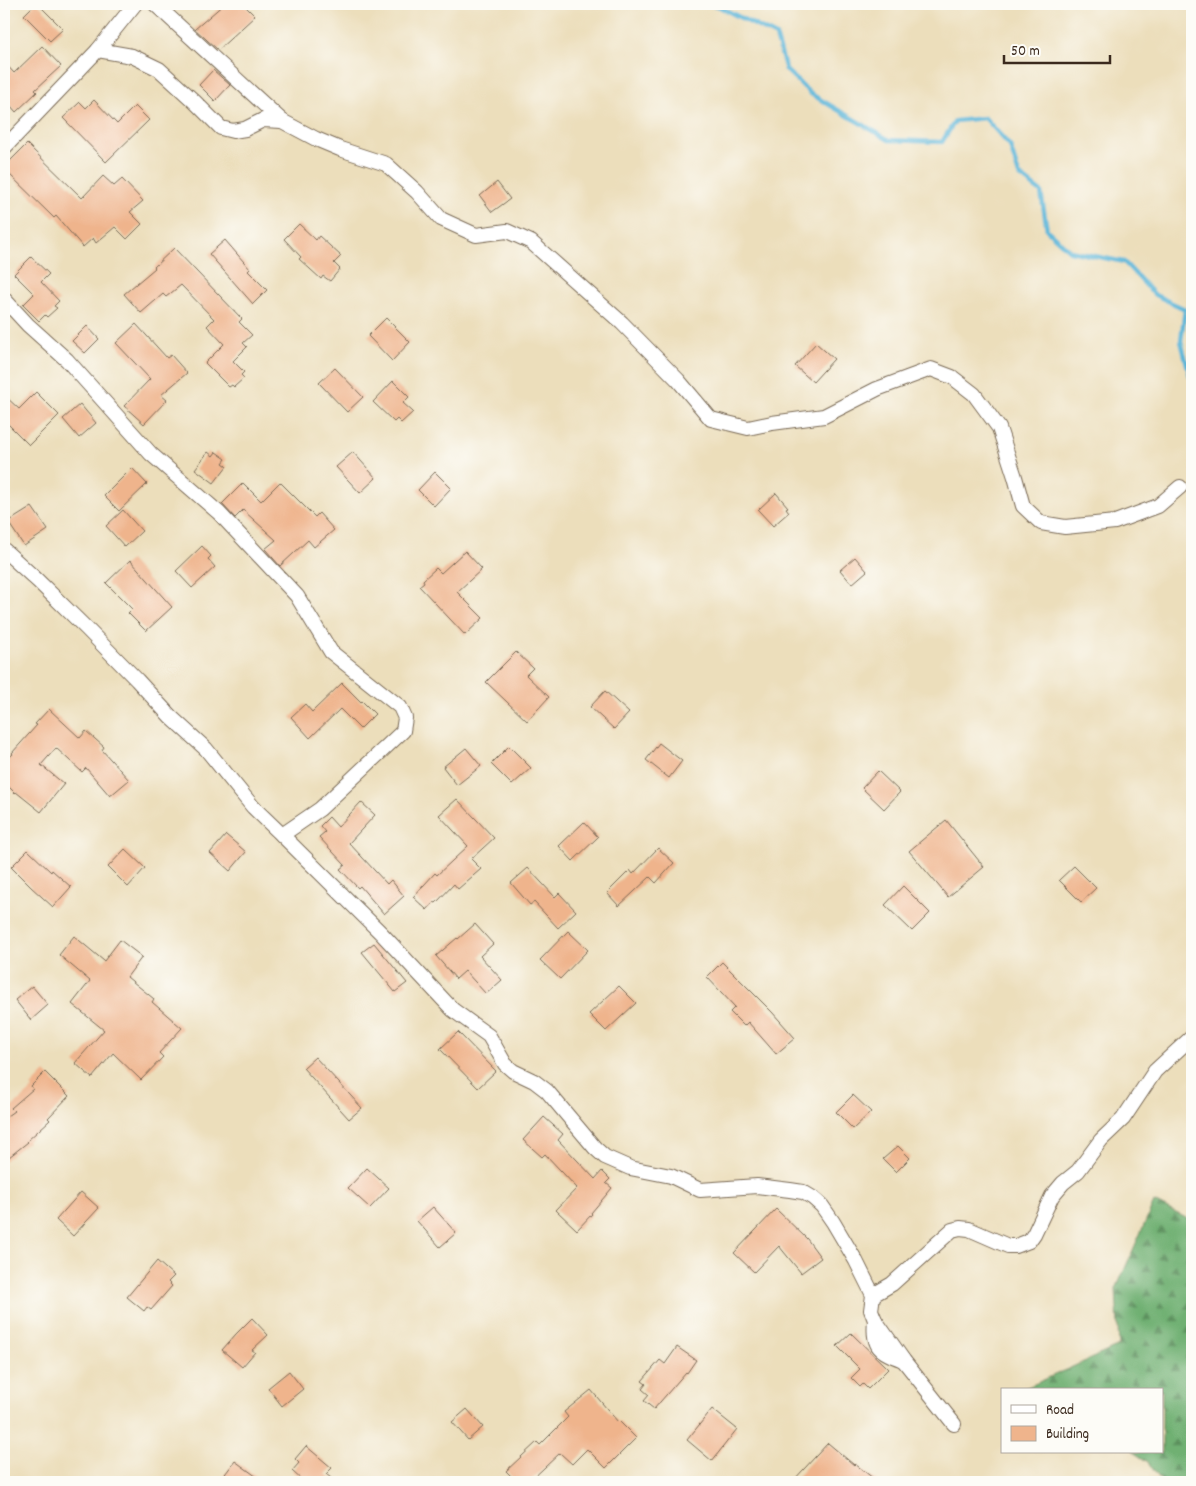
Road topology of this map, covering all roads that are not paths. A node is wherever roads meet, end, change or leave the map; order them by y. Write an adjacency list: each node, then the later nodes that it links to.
1 (135, 4): 3 (street)
2 (155, 4): 4 (street)
3 (98, 50): 4 (street); 5 (street)
4 (282, 121): 7 (street)
5 (4, 148)
6 (4, 299): 9 (street)
7 (1180, 487)
8 (4, 550): 9 (street)
9 (282, 835): 11 (street)
10 (1192, 1037): 11 (street)
11 (873, 1295): 12 (street)
12 (954, 1424)

